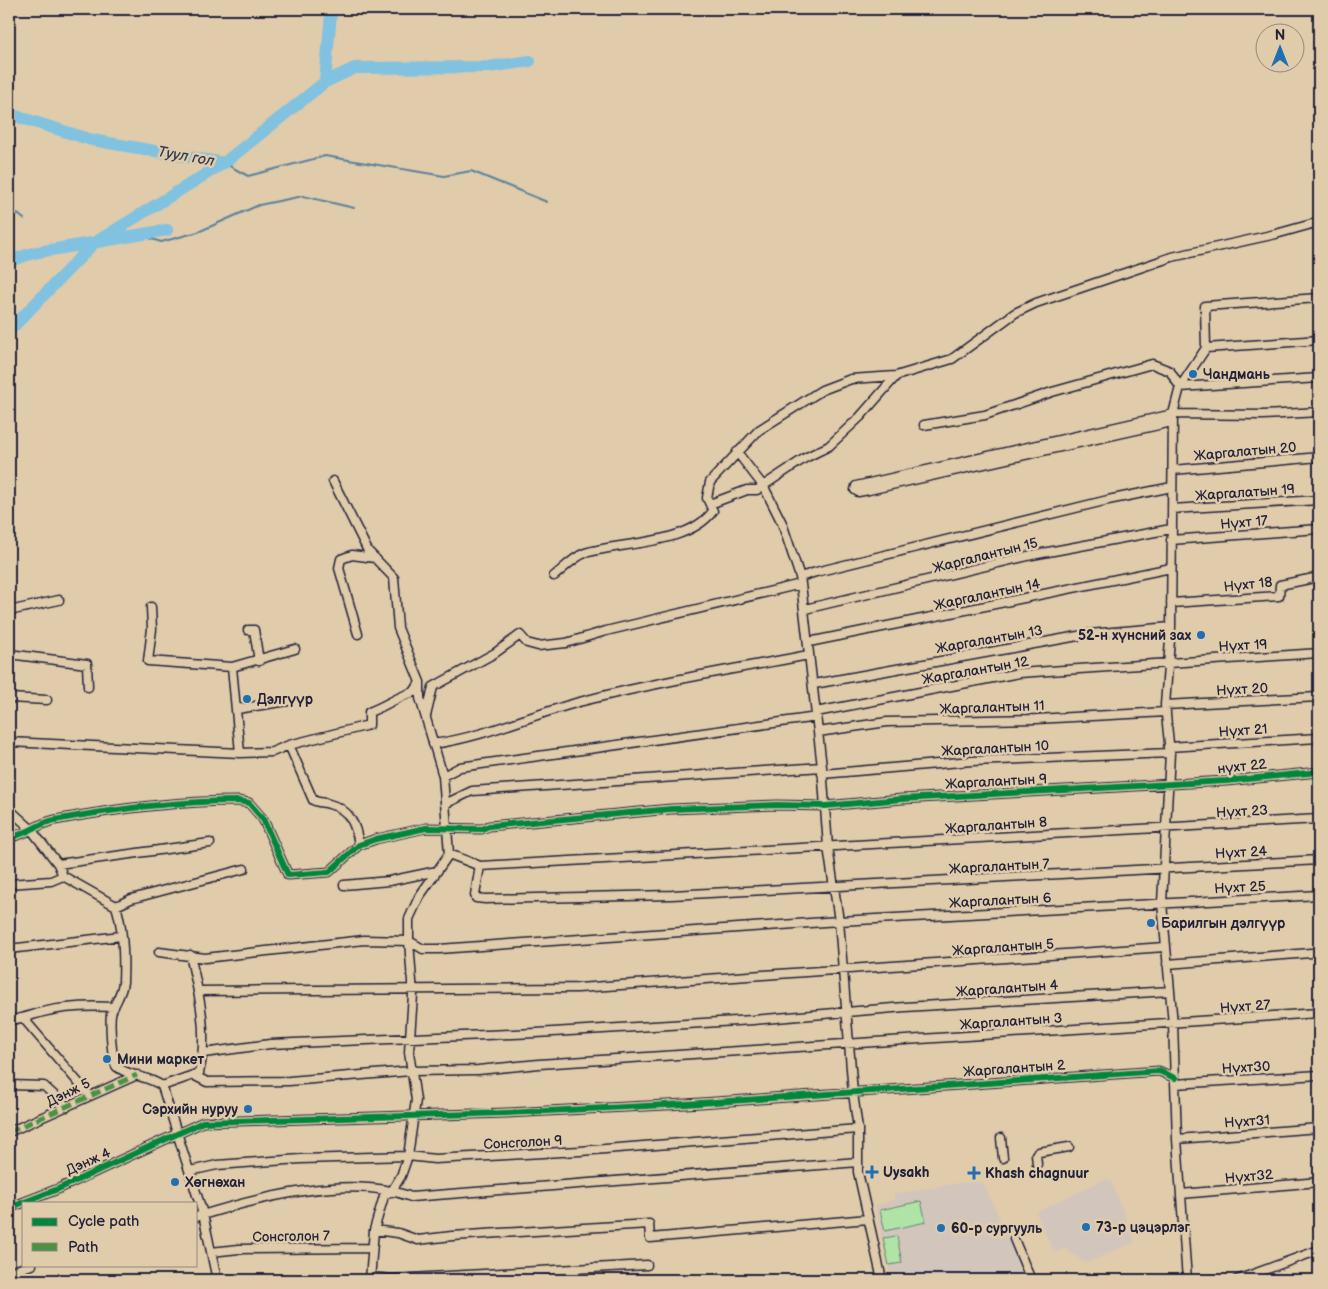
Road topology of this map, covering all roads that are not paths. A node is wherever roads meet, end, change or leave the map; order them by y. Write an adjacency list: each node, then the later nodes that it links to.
1 (1319, 222): 5 (street)
2 (1319, 298): 4 (street)
3 (1319, 340): 4 (street)
4 (1206, 348): 7 (street)
5 (896, 376): 11 (street); 16 (street)
6 (1319, 378): 7 (street)
7 (1180, 387): 9 (street); 10 (street)
8 (1319, 412): 9 (street)
9 (1172, 418): 12 (street); 14 (street)
10 (924, 425)
11 (737, 452): 16 (street); 19 (street)
12 (1011, 455): 12 (street)
13 (1319, 457): 14 (street, Жаргалатын 20)
14 (1173, 470): 17 (street)
15 (334, 481): 24 (street)
16 (763, 486): 19 (street); 28 (street)
17 (1172, 487): 20 (street); 28 (street)
18 (1319, 500): 20 (street, Жаргалатын 19)
19 (710, 504): 26 (street)
20 (1172, 509): 22 (street)
21 (1319, 529): 23 (street, Нүхт 17)
22 (1171, 530): 23 (street); 32 (street, Жаргалантын 15)
23 (1172, 540): 25 (street)
24 (374, 558): 36 (street); 45 (street)
25 (1171, 568): 30 (street); 37 (street, Жаргалантын 14)
26 (554, 576)
27 (1319, 577): 30 (street, Нүхт 18)
28 (801, 580): 32 (street); 55 (street)
29 (58, 600): 33 (street)
30 (1170, 603): 34 (street)
31 (151, 607): 44 (street)
32 (806, 609): 37 (street)
33 (9, 611)
34 (1171, 627): 43 (street); 46 (street, Жаргалантын 13)
35 (248, 630): 42 (street)
36 (358, 634)
37 (808, 642): 41 (street)
38 (295, 649): 42 (street)
39 (1319, 653): 43 (street, Нүхт 19)
40 (9, 654): 47 (street)
41 (809, 655): 46 (street); 59 (street)
42 (259, 661): 44 (street)
43 (1169, 662): 53 (street); 54 (street, Жаргалантын 12)
44 (232, 667): 52 (street)
45 (420, 682): 55 (street); 60 (street)
46 (814, 684): 54 (street)
47 (88, 687)
48 (1319, 697): 53 (street, Нүхт 20)
49 (9, 698): 50 (street)
50 (47, 700)
51 (288, 701): 52 (street)
52 (237, 709): 62 (street)
53 (1166, 709): 56 (street, Жаргалантын 11); 61 (street)
54 (817, 714): 56 (street); 65 (street, Жаргалантын 12)
55 (426, 716): 59 (street)
56 (818, 732): 63 (street)
57 (1319, 738): 61 (street, Нүхт 21)
58 (9, 742): 62 (street)
59 (433, 744): 65 (street)
60 (289, 745): 62 (street); 76 (street)
61 (1169, 750): 63 (street, Жаргалантын 10); 66 (street)
62 (240, 754)
63 (822, 771): 67 (street, Жаргалантын 10); 68 (street)
64 (1319, 772): 66 (street, нүхт 22)
65 (443, 776): 67 (street)
66 (1168, 784): 68 (street, Жаргалантын 9); 72 (street)
67 (445, 804): 71 (street)
68 (826, 806): 71 (street, Жаргалантын 9); 77 (street)
69 (9, 809): 73 (street)
70 (1319, 819): 72 (street, Нүхт 23)
71 (447, 827): 76 (street, Жаргалантын 9); 78 (street)
72 (1166, 827): 77 (street, Жаргалантын 8); 82 (street)
73 (30, 828): 74 (street); 76 (street); 80 (street)
74 (9, 837)
75 (210, 843): 80 (street)
76 (359, 845)
77 (828, 847): 81 (street, Жаргалантын 8); 88 (street)
78 (449, 854): 81 (street); 84 (street)
79 (1319, 860): 82 (street, Нүхт 24)
80 (58, 864): 85 (street)
81 (480, 866): 88 (street, Жаргалантын 7)
82 (1164, 868): 88 (street, Жаргалантын 7); 90 (street)
83 (244, 870): 91 (street)
84 (437, 872): 87 (street); 94 (street)
85 (64, 876): 86 (street); 91 (street)
86 (9, 884)
87 (344, 885)
88 (835, 887): 92 (street)
89 (1319, 895): 90 (street, Нүхт 25)
90 (1162, 903): 92 (street, Жаргалантын 6); 95 (street)
91 (116, 906): 93 (street)
92 (839, 921): 94 (street, Жаргалантын 6); 101 (street)
93 (121, 936): 96 (street); 105 (street)
94 (409, 941): 99 (street, Жаргалантын 6); 102 (street)
95 (1165, 947): 100 (street); 101 (street, Жаргалантын 5)
96 (9, 949)
97 (159, 952): 99 (street, Жаргалантын 6)
98 (1311, 952): 100 (street)
99 (190, 955): 103 (street)
100 (1167, 964): 104 (street)
101 (842, 971): 102 (street, Жаргалантын 5); 106 (street)
102 (413, 989): 103 (street, Жаргалантын 5); 111 (street)
103 (198, 991): 113 (street)
104 (1170, 991): 106 (street, Жаргалантын 4); 110 (street)
105 (114, 1006): 108 (street); 115 (street)
106 (846, 1013): 111 (street, Жаргалантын 4); 112 (street)
107 (1319, 1013): 110 (street, Нүхт 27)
108 (24, 1019): 109 (street); 122 (street)
109 (9, 1020)
110 (1174, 1024): 112 (street, Жаргалантын 3); 118 (street)
111 (410, 1040): 113 (street, Жаргалантын 4); 114 (street)
112 (850, 1045): 114 (street, Жаргалантын 3); 121 (street)
113 (204, 1053): 116 (street)
114 (412, 1071): 116 (street, Жаргалантын 3); 124 (street)
115 (137, 1075): 120 (street); 122 (street, Дэнж 5)
116 (193, 1075): 120 (street)
117 (1319, 1075): 118 (street, Нүхт30)
118 (1175, 1081): 121 (street, Жаргалантын 2); 130 (street)
119 (9, 1086): 123 (street)
120 (162, 1086): 128 (street)
121 (853, 1093): 124 (street, Жаргалантын 2); 126 (street)
122 (89, 1095): 123 (street, Дэнж 5)
123 (67, 1108): 127 (street, Дэнж 5)
124 (414, 1114): 128 (street, Дэнж 4); 132 (street)
125 (1319, 1128): 130 (street, Нүхт31)
126 (858, 1130): 132 (street, Сонсголон 9); 134 (street)
127 (9, 1132)
128 (177, 1135): 136 (street); 140 (street, Дэнж 4)
129 (1001, 1138): 133 (street)
130 (1177, 1139): 139 (street)
131 (1069, 1147): 135 (street)
132 (408, 1156): 136 (street, Сонсголон 9); 138 (street)
133 (1003, 1158)
134 (858, 1162): 138 (street); 145 (street)
135 (1037, 1164)
136 (190, 1171): 141 (street)
137 (1319, 1182): 139 (street, Нүхт32)
138 (393, 1190): 144 (street); 146 (street)
139 (1181, 1194): 159 (street)
140 (24, 1202)
141 (197, 1202)
142 (22, 1203): 143 (street, Дэнж 4)
143 (9, 1208)
144 (200, 1216): 150 (street)
145 (868, 1219): 146 (street); 157 (street)
146 (374, 1230): 148 (street)
147 (1014, 1239): 158 (street)
148 (372, 1248): 150 (street, Сонсголон 7); 154 (street)
149 (1319, 1250): 160 (street)
150 (211, 1252): 155 (street)
151 (647, 1265): 154 (street)
152 (29, 1266): 153 (street)
153 (9, 1272)
154 (370, 1279)
155 (217, 1280)
156 (874, 1280): 157 (street)
157 (882, 1280)
158 (1031, 1280)
159 (1187, 1280)
160 (1237, 1280)

